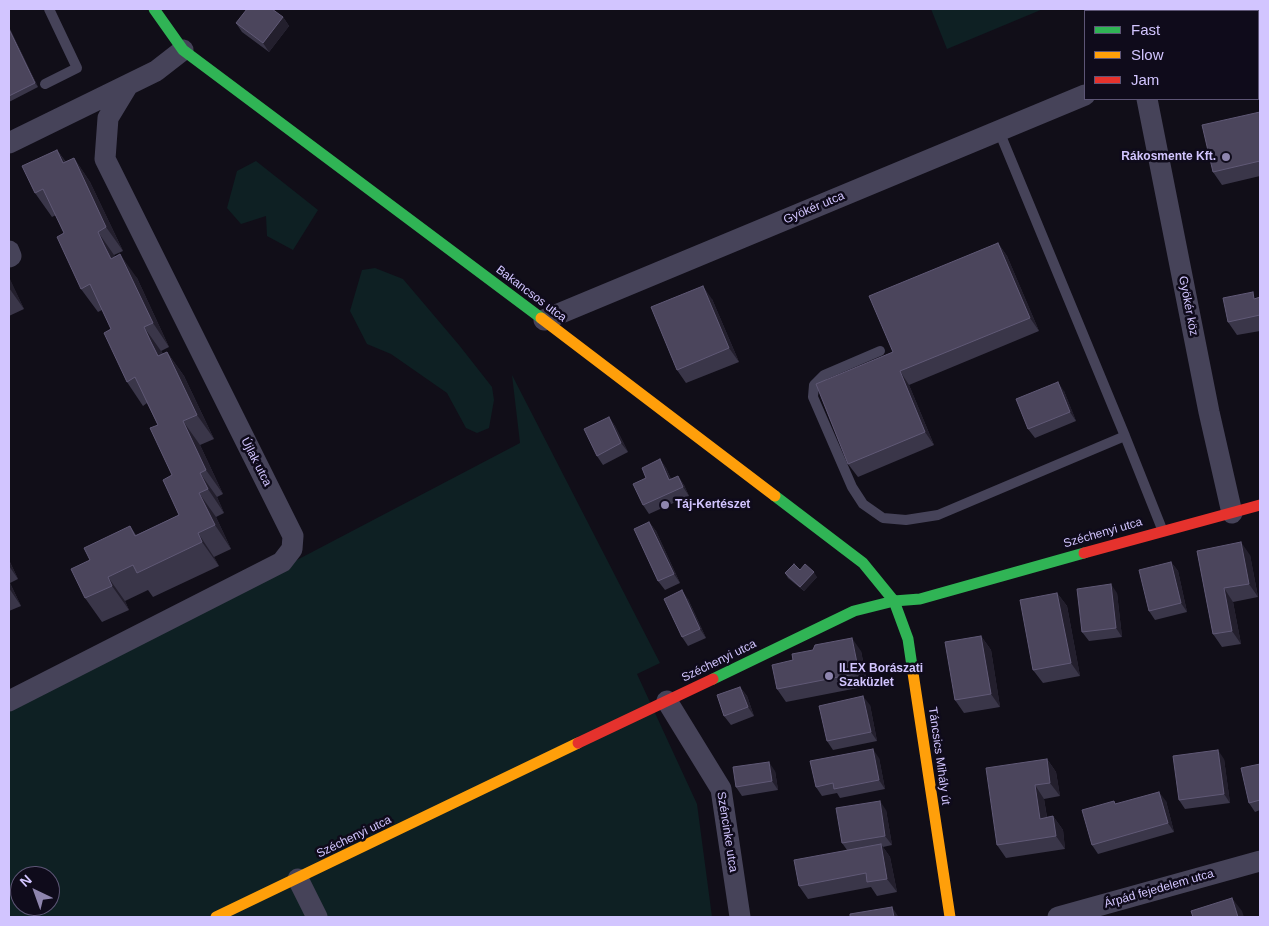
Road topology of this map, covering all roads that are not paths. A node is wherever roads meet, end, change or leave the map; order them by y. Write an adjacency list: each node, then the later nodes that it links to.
1 (49, 9): 4 (lane)
2 (154, 9): 3 (street, Bakancsos utca)
3 (183, 50): 5 (street); 12 (street, Bakancsos utca)
4 (45, 84)
5 (128, 84): 9 (street); 19 (street, Újlak utca)
6 (1084, 95): 8 (street, Gyökér utca)
7 (1147, 100): 16 (street, Gyökér köz)
8 (999, 131): 12 (street, Gyökér utca); 14 (lane)
9 (9, 143)
10 (9, 251): 11 (street)
11 (9, 258)
12 (544, 320): 18 (street, Bakancsos utca)
13 (880, 351): 14 (lane)
14 (1125, 436): 17 (lane)
15 (1260, 505): 16 (street, Széchenyi utca)
16 (1232, 513): 17 (street, Széchenyi utca)
17 (1163, 530): 18 (street, Széchenyi utca)
18 (894, 601): 20 (street, Széchenyi utca); 26 (street, Táncsics Mihály út)
19 (9, 701)
20 (667, 701): 22 (street, Széchenyi utca); 25 (street, Széncinke utca)
21 (1260, 860): 27 (street, Árpád fejedelem utca)
22 (298, 879): 23 (street, Széchenyi utca); 24 (street)
23 (216, 917)
24 (317, 917)
25 (740, 917)
26 (950, 917)
27 (1058, 917)

